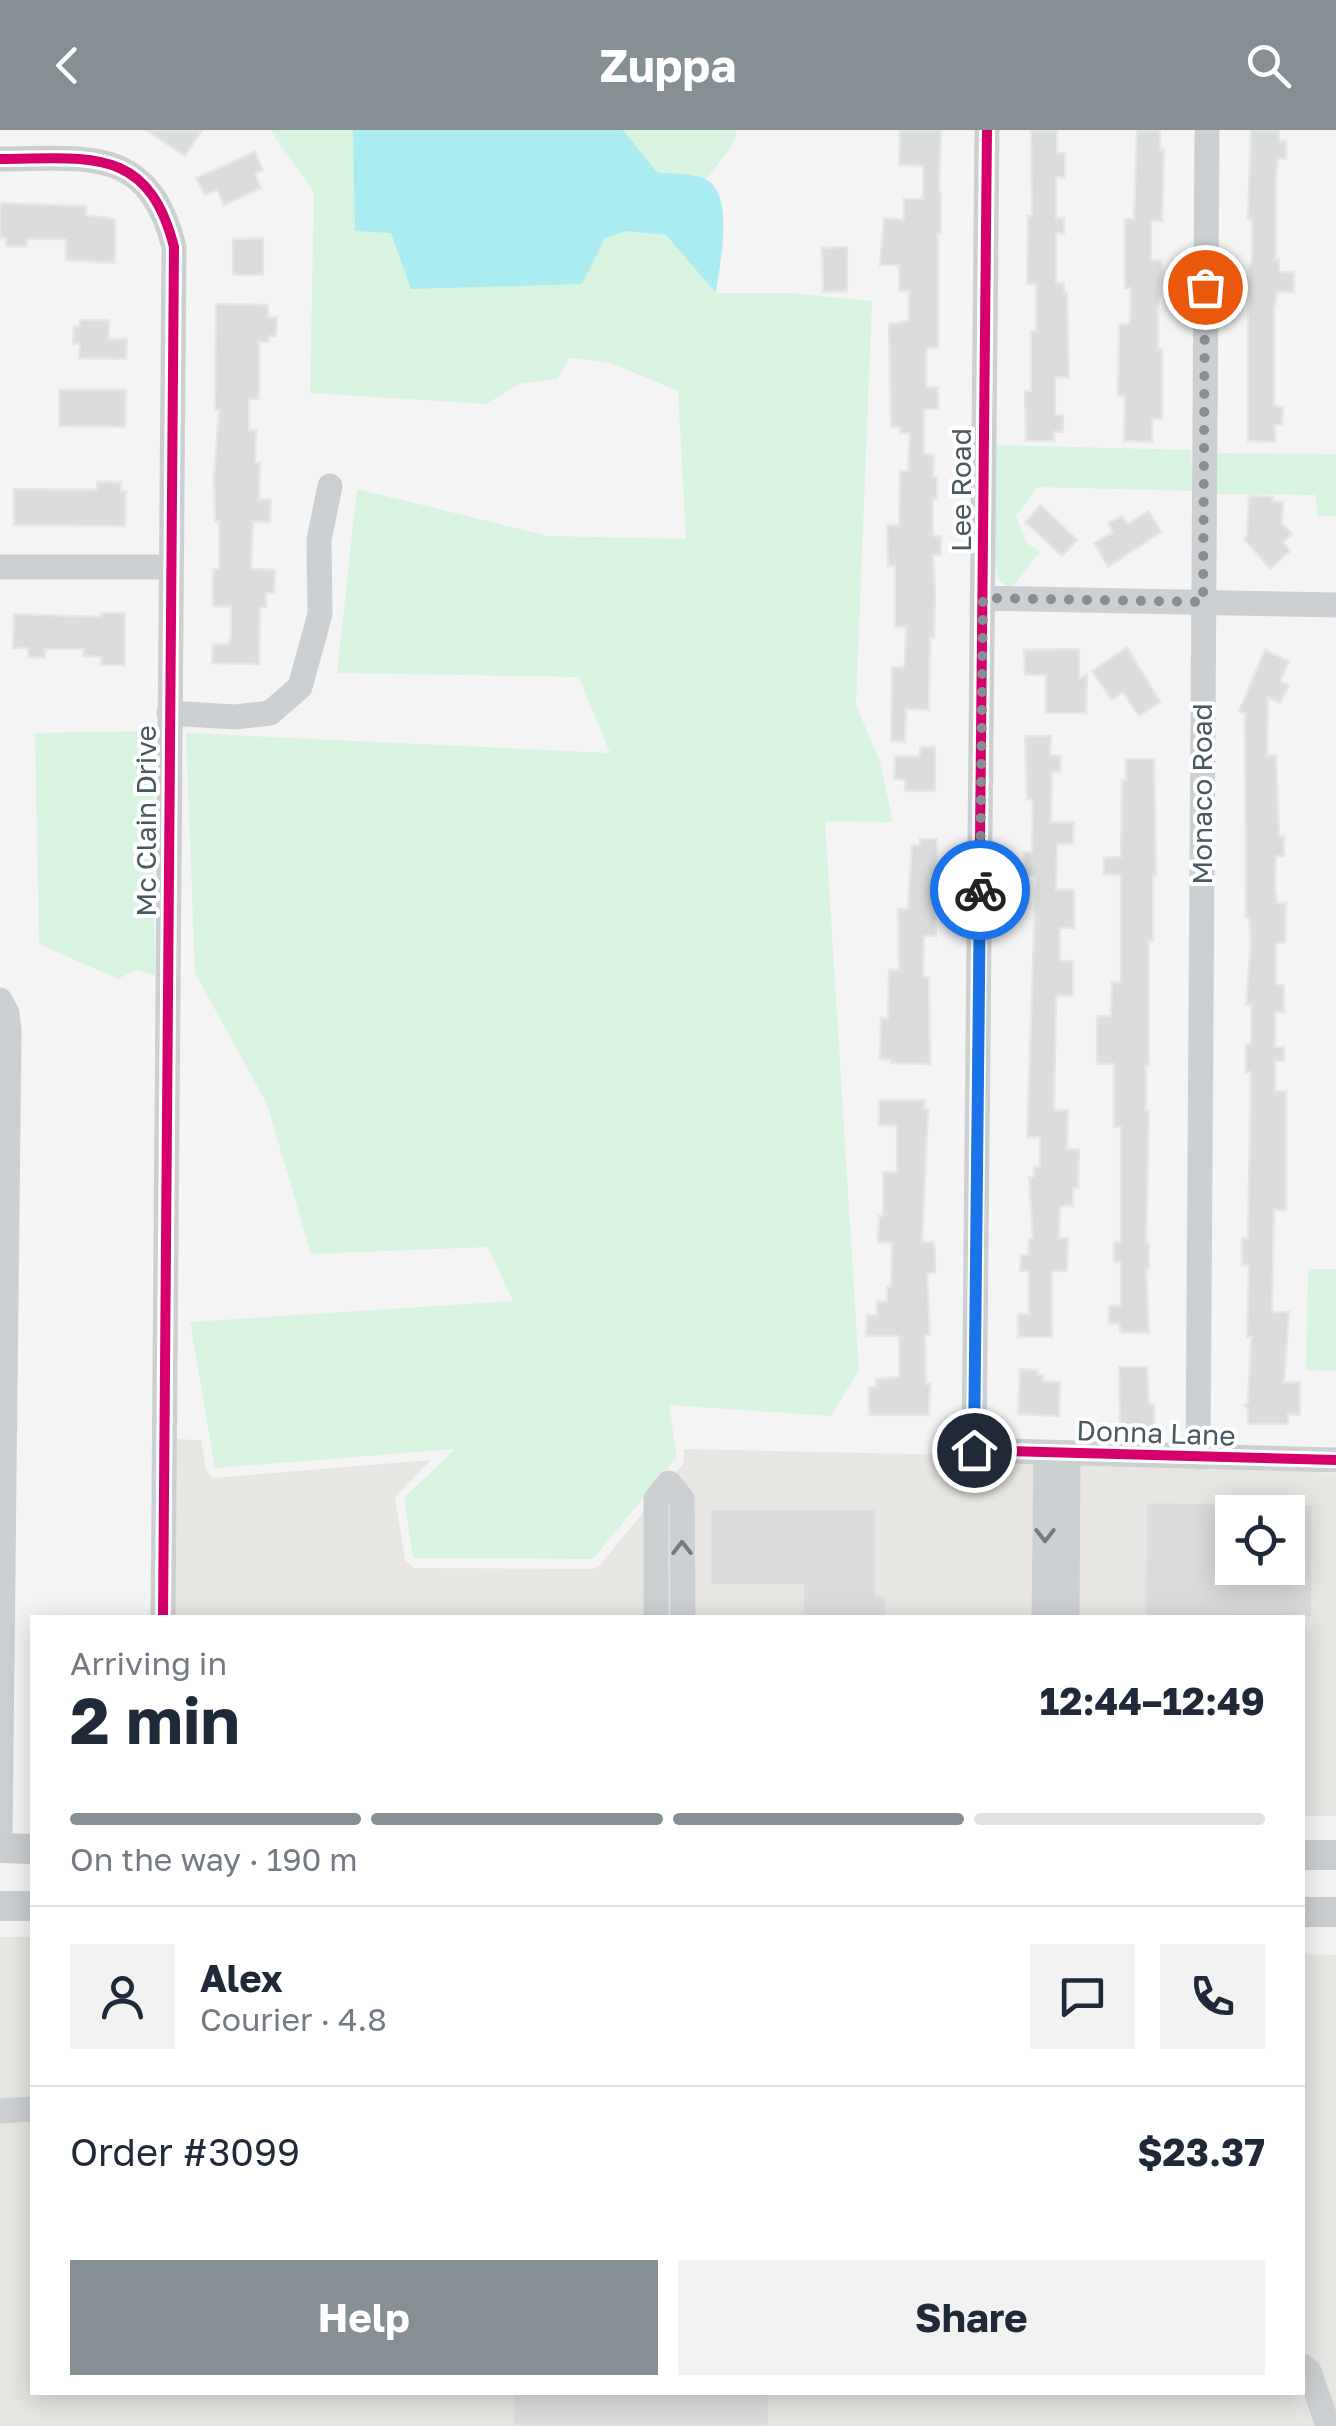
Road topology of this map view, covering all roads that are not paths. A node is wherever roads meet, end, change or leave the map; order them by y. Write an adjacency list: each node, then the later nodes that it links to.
1 (986, 130): 7 (street, Lee Road)
2 (1207, 130): 8 (street, Monaco Road)
3 (0, 159): 6 (street, Mc Clain Drive)
4 (330, 486): 10 (street)
5 (0, 566): 6 (street)
6 (169, 567): 10 (street, Mc Clain Drive)
7 (983, 598): 8 (street); 12 (street, Lee Road)
8 (1203, 602): 9 (street); 14 (street, Monaco Road)
9 (1336, 604)
10 (168, 713): 16 (street, Mc Clain Drive)
11 (0, 1000): 21 (street)
12 (974, 1450): 13 (street, Donna Lane)
13 (1057, 1453): 14 (street, Donna Lane); 19 (street, one-way to 19); 20 (street)
14 (1198, 1458): 15 (street, Donna Lane)
15 (1336, 1460)
16 (163, 1615)
17 (656, 1615): 18 (street, one-way to 17)
18 (683, 1615)
19 (1044, 1615)
20 (1067, 1615)
21 (0, 1838)
22 (0, 1848): 23 (main road)
23 (30, 1849)
24 (1305, 1855): 25 (main road)
25 (1336, 1855)
26 (0, 1906): 27 (main road)
27 (30, 1906)
28 (1305, 1912): 29 (main road)
29 (1336, 1912)
30 (30, 2109): 31 (street)
31 (0, 2111)
32 (1305, 2368): 33 (street)
33 (1328, 2426)

